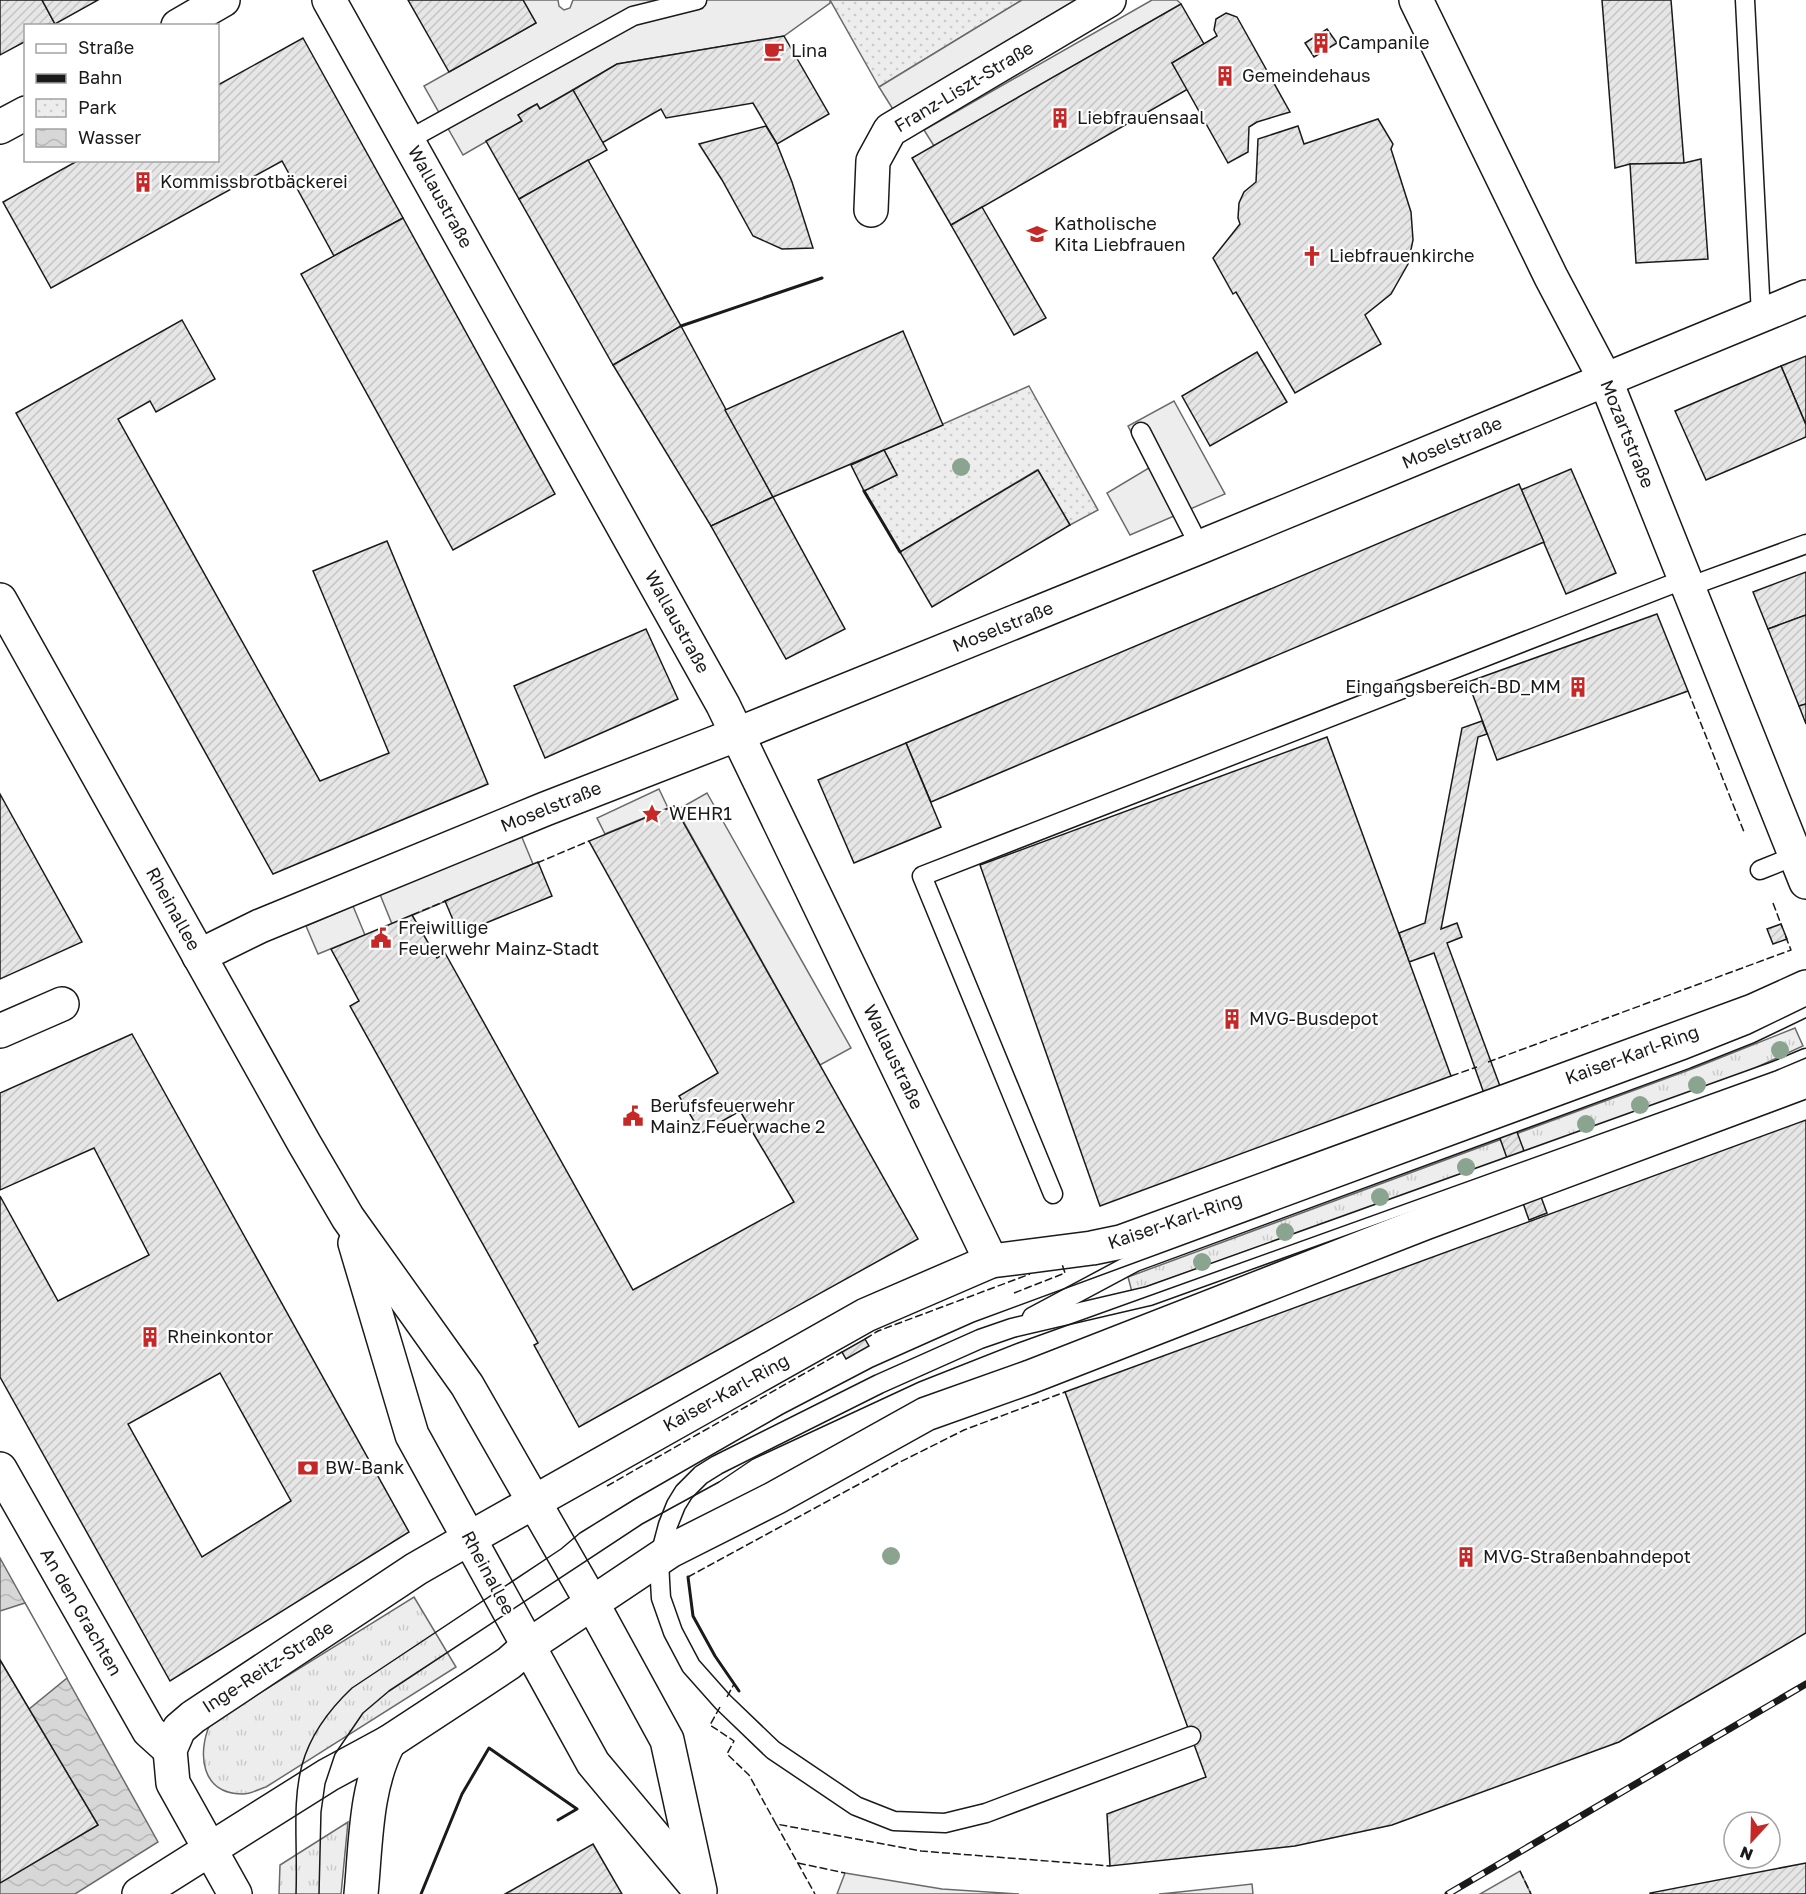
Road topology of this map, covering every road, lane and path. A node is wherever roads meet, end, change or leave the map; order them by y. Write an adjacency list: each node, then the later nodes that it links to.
1 (223, 0): 8 (street)
2 (329, 0): 11 (street, Wallaustraße)
3 (697, 0): 7 (lane)
4 (1108, 0): 12 (street, Franz-Liszt-Straße)
5 (1416, 0): 15 (street, Mozartstraße)
6 (1744, 0): 14 (lane)
7 (631, 8): 11 (lane)
8 (181, 24)
9 (24, 114): 10 (street)
10 (0, 127)
11 (408, 140): 21 (street, Wallaustraße)
12 (871, 210)
13 (1806, 297): 14 (street, Moselstraße)
14 (1761, 315): 15 (street, Moselstraße)
15 (1605, 379): 18 (street, Moselstraße); 19 (street, Mozartstraße)
16 (1141, 432): 18 (lane)
17 (1806, 544): 19 (lane)
18 (1200, 547): 21 (street, Moselstraße)
19 (1687, 583): 22 (street, Mozartstraße); 31 (lane)
20 (0, 600): 24 (street, Rheinallee)
21 (738, 734): 24 (street, Moselstraße); 33 (street, Wallaustraße)
22 (1801, 869): 23 (lane)
23 (1760, 870)
24 (199, 956): 32 (street, Rheinallee)
25 (1806, 987): 33 (street, Kaiser-Karl-Ring)
26 (62, 1004): 28 (street)
27 (1806, 1007): 34 (lane, Kaiser-Karl-Ring)
28 (0, 1031)
29 (1806, 1058): 34 (lane, Kaiser-Karl-Ring)
30 (1806, 1081): 38 (street)
31 (1053, 1194)
32 (348, 1218): 36 (street, Rheinallee); 37 (street, Rheinallee)
33 (990, 1261): 36 (street, Kaiser-Karl-Ring)
34 (1012, 1328): 38 (lane, Kaiser-Karl-Ring)
35 (0, 1469): 43 (street, An den Grachten)
36 (534, 1501): 37 (street, Kaiser-Karl-Ring); 39 (street, Rheinallee)
37 (470, 1538): 40 (street, Rheinallee); 43 (street, Inge-Reitz-Straße)
38 (659, 1559): 39 (street); 41 (lane, Kaiser-Karl-Ring)
39 (592, 1603): 40 (street); 45 (street, Rheinallee)
40 (528, 1646): 42 (street); 45 (street, Rheinallee)
41 (1191, 1736)
42 (389, 1742): 44 (street); 48 (street)
43 (170, 1750): 44 (street)
44 (210, 1848): 46 (street); 47 (street)
45 (701, 1892)
46 (139, 1894)
47 (235, 1894)
48 (361, 1894)

